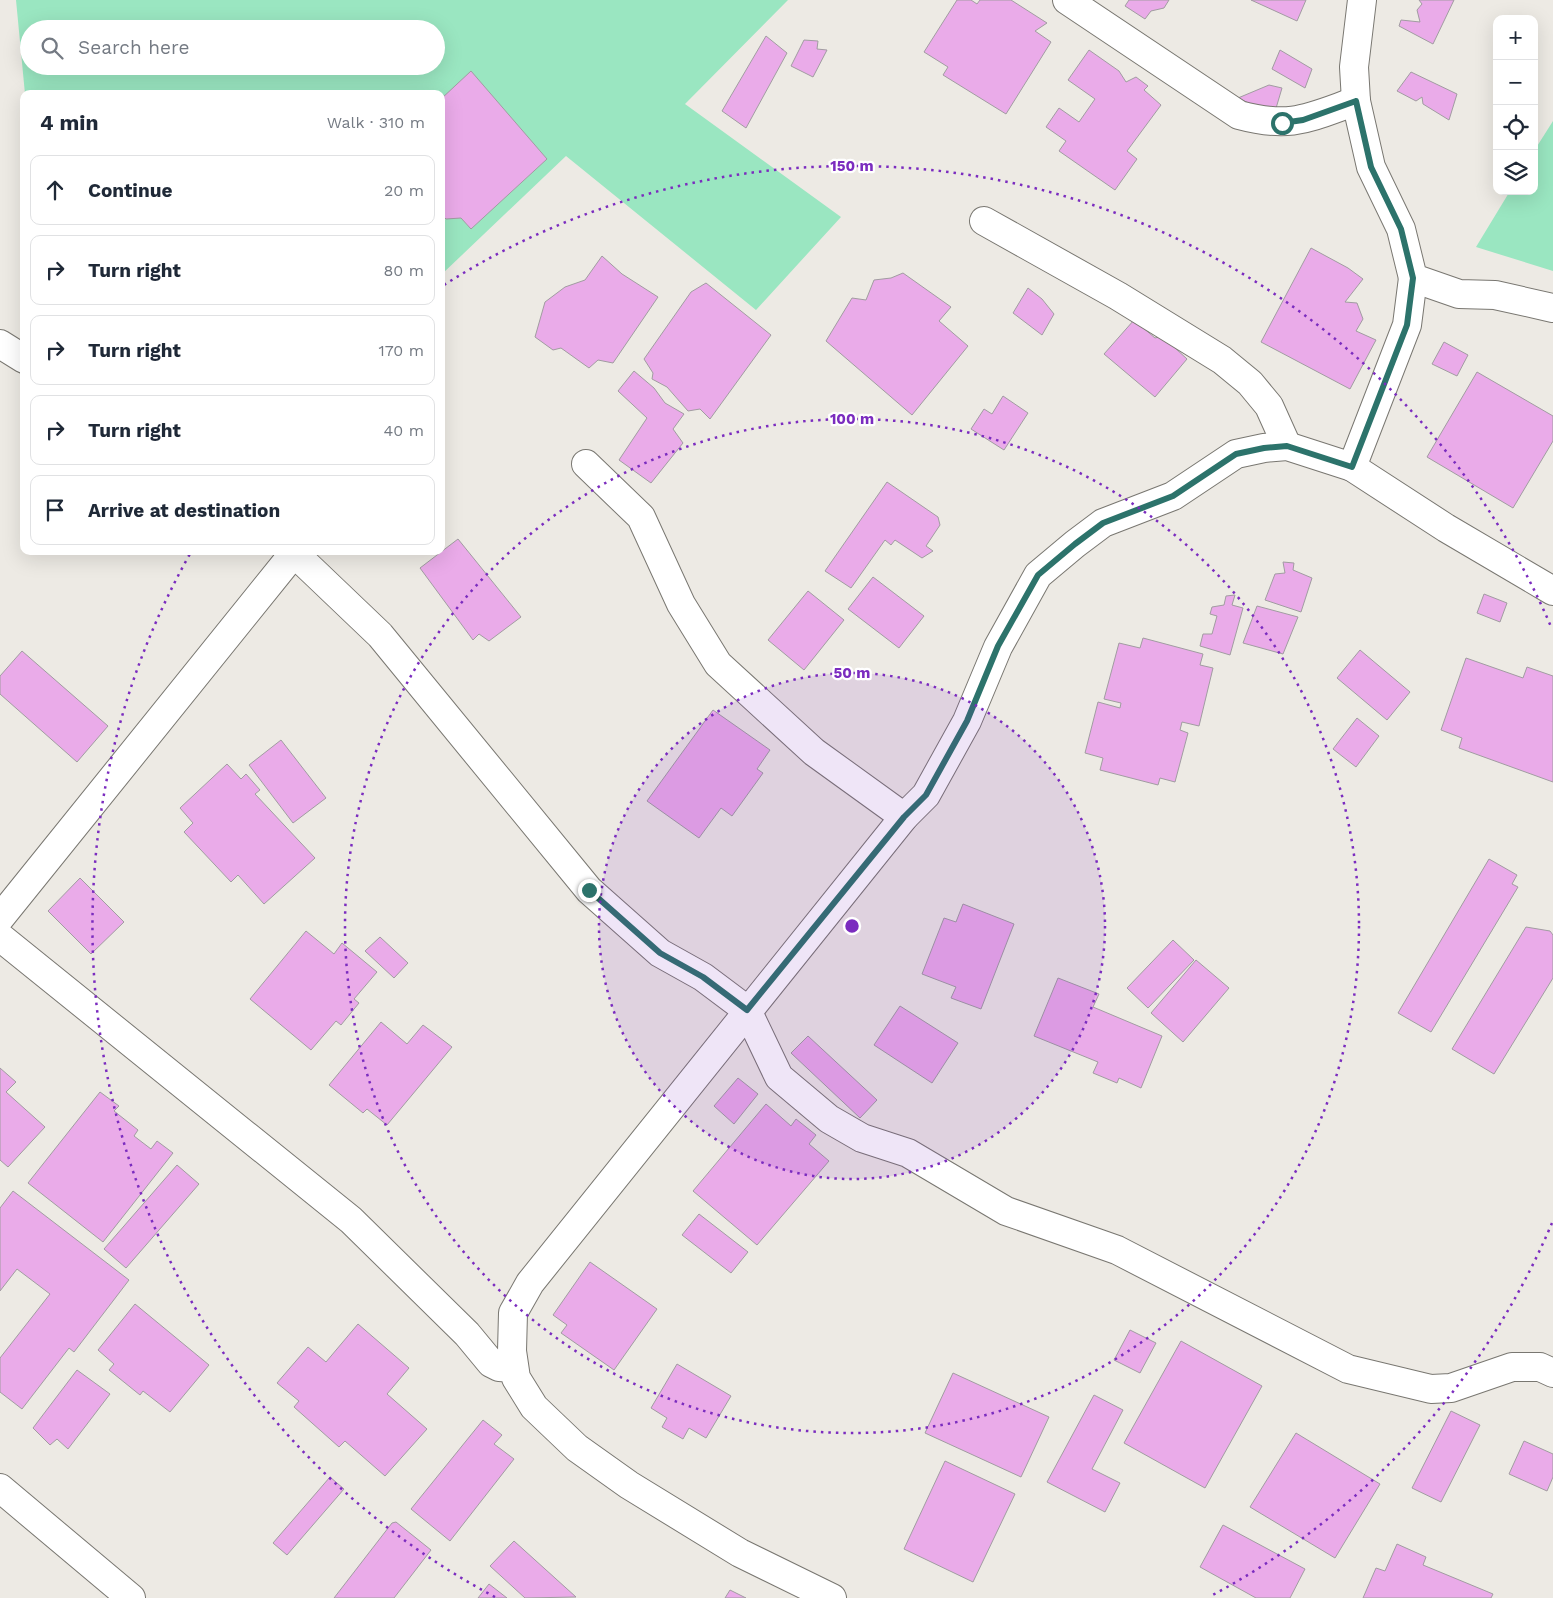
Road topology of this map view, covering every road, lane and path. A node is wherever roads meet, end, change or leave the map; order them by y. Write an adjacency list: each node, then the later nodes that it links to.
1 (1067, 0): 3 (street)
2 (1362, 0): 3 (street)
3 (1356, 101): 5 (street)
4 (984, 220): 9 (street)
5 (1413, 278): 6 (street); 11 (street)
6 (1553, 308)
7 (0, 344): 8 (street)
8 (20, 356)
9 (1287, 446): 11 (street); 15 (street)
10 (586, 464): 15 (street)
11 (1352, 467): 14 (street)
12 (291, 555): 16 (street)
13 (296, 555): 18 (street)
14 (1553, 591)
15 (904, 817): 18 (street)
16 (0, 918)
17 (0, 937): 19 (street)
18 (747, 1010): 19 (street); 20 (street)
19 (514, 1368): 23 (street)
20 (1553, 1373)
21 (0, 1488): 22 (street)
22 (131, 1598)
23 (832, 1598)

